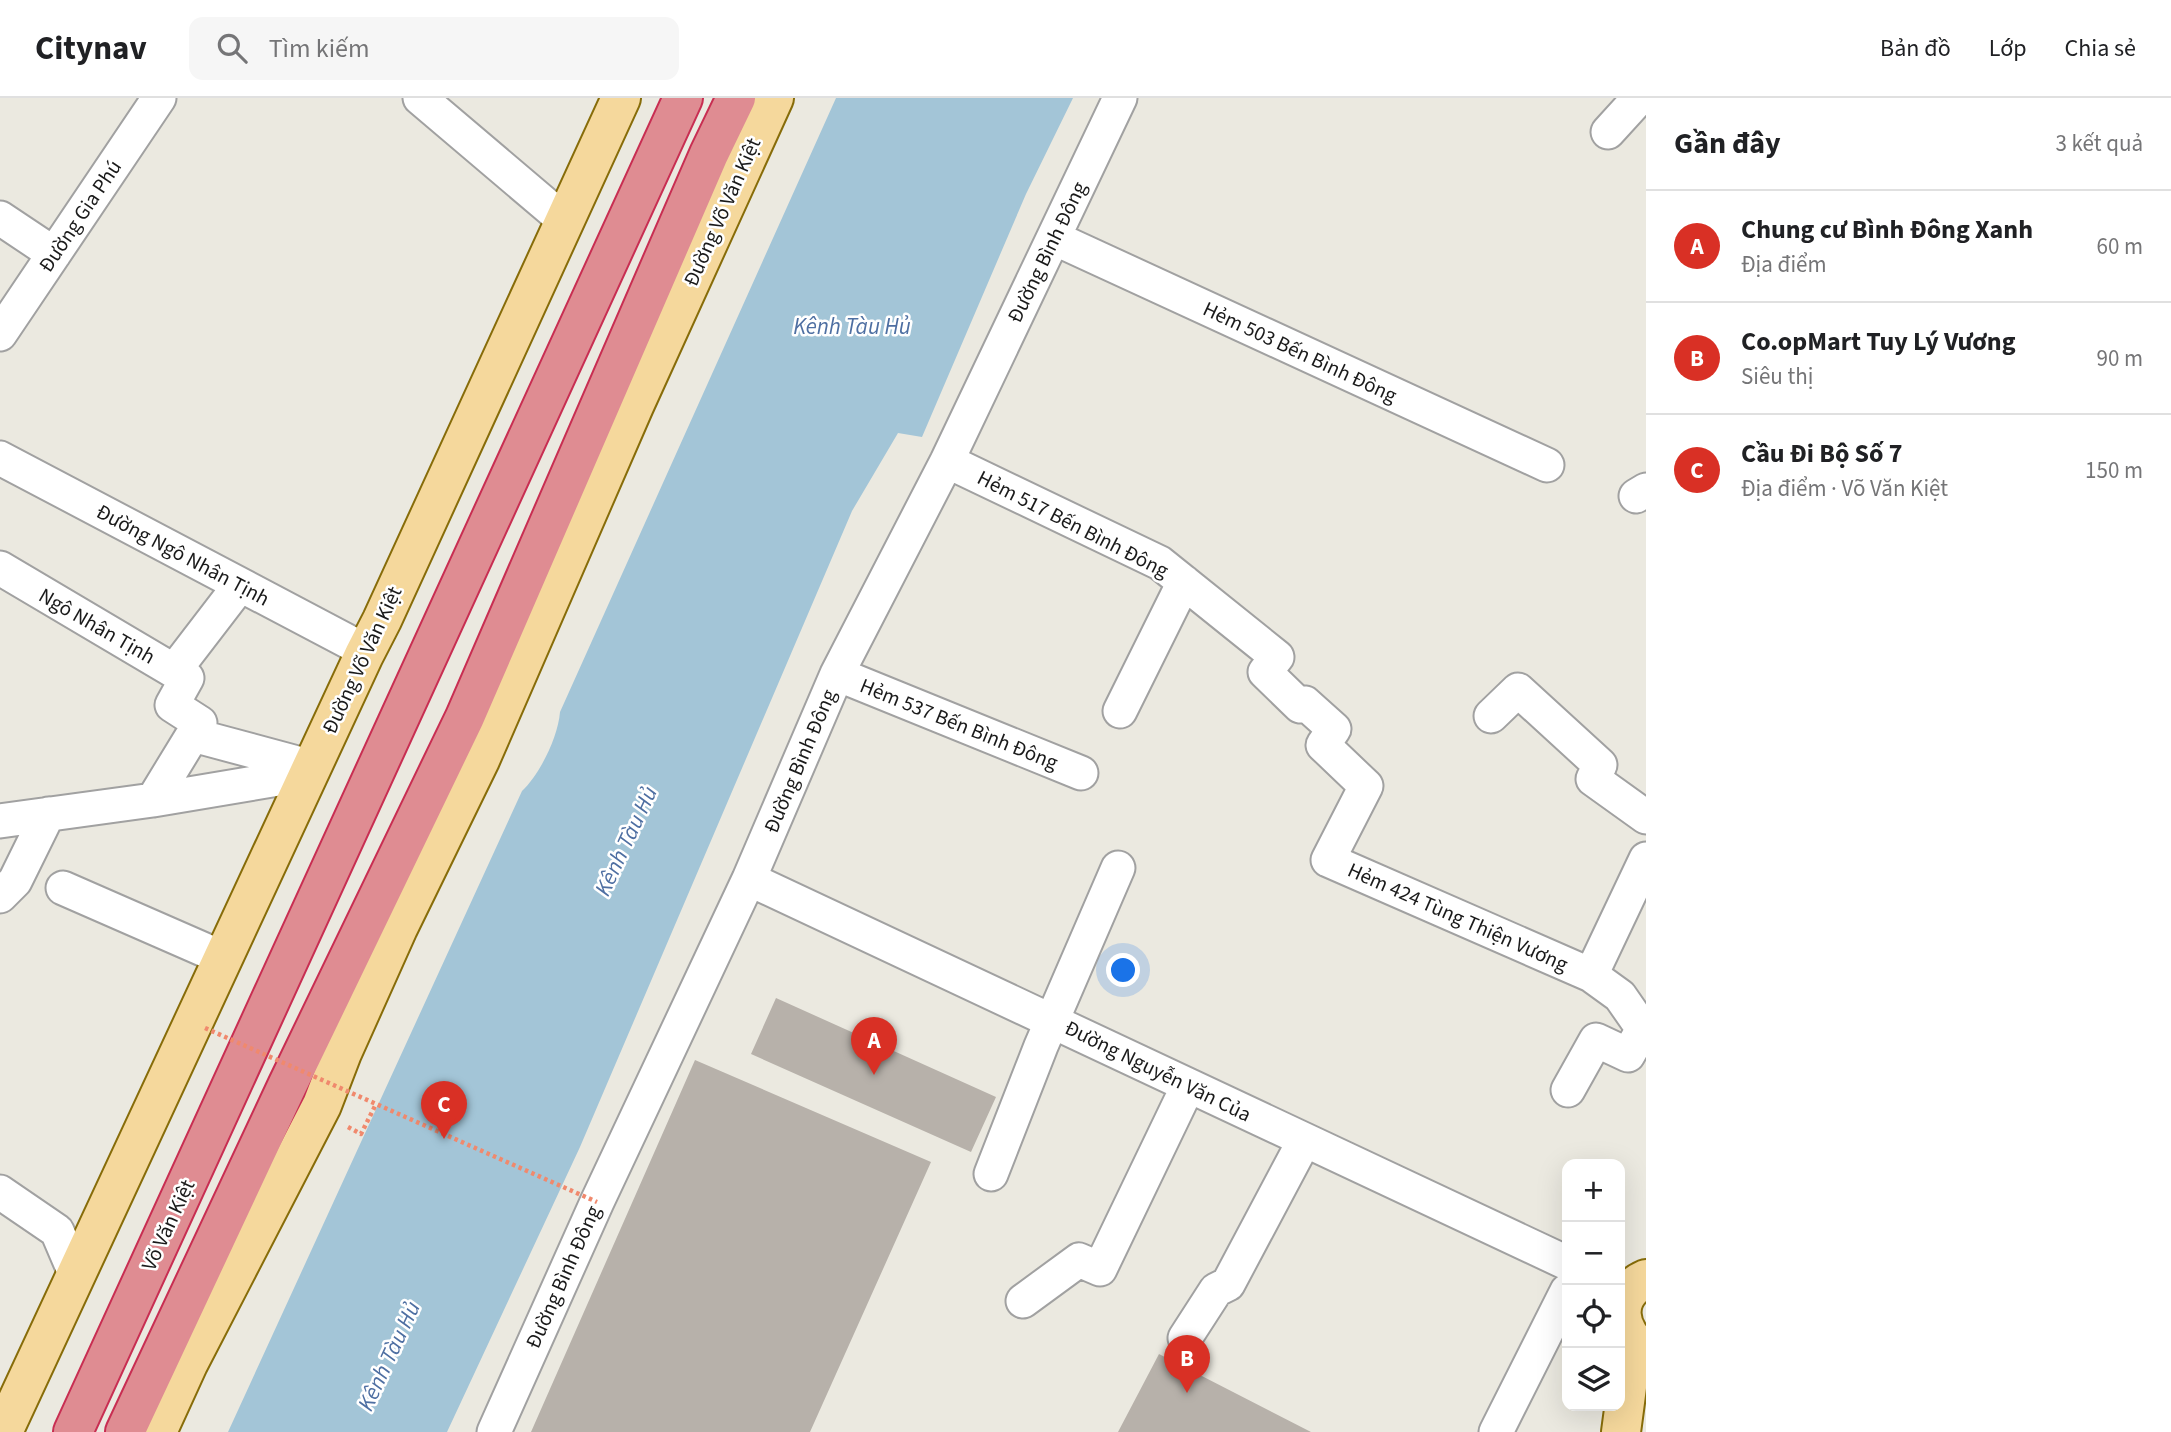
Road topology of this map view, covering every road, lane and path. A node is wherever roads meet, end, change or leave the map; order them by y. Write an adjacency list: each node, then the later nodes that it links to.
1 (159, 98): 13 (street, Đường Gia Phú)
2 (621, 98): 11 (main road, Đường Võ Văn Kiệt)
3 (682, 98): 64 (highway, Võ Văn Kiệt)
4 (736, 98): 44 (highway, Đường Võ Văn Kiệt)
5 (774, 98): 44 (main road, Đường Võ Văn Kiệt)
6 (1120, 98): 12 (street, Đường Bình Đông)
7 (1639, 98): 9 (street)
8 (442, 105): 11 (street)
9 (1608, 132)
10 (0, 218): 13 (street)
11 (565, 221): 21 (main road, Đường Võ Văn Kiệt)
12 (1054, 239): 16 (street, Đường Bình Đông); 17 (street, Hẻm 503 Bến Bình Đông)
13 (54, 254): 14 (street, Đường Gia Phú)
14 (0, 334)
15 (0, 458): 20 (street, Đường Ngô Nhân Tịnh)
16 (947, 461): 19 (street, Hẻm 517 Bến Bình Đông); 23 (street, Đường Bình Đông)
17 (1547, 465)
18 (0, 568): 22 (street, Ngô Nhân Tịnh)
19 (1184, 582): 24 (street); 29 (street, Hẻm 517 Bến Bình Đông)
20 (240, 585): 21 (street, Đường Ngô Nhân Tịnh); 22 (street, Ngô Nhân Tịnh)
21 (366, 651): 27 (main road, Đường Võ Văn Kiệt)
22 (174, 671): 26 (street)
23 (837, 674): 28 (street, Hẻm 537 Bến Bình Đông); 36 (street, Đường Bình Đông)
24 (1120, 711)
25 (1491, 716): 32 (street)
26 (193, 735): 27 (street); 30 (street)
27 (310, 770): 30 (street); 40 (main road, Đường Võ Văn Kiệt)
28 (1081, 773)
29 (1366, 786): 39 (street, Hẻm 424 Tùng Thiện Vương)
30 (153, 800): 31 (street)
31 (48, 814): 33 (street); 38 (street)
32 (1646, 817)
33 (0, 821)
34 (1646, 859): 39 (street)
35 (1118, 868): 41 (street)
36 (750, 879): 41 (street, Đường Nguyễn Văn Của); 52 (street, Đường Bình Đông)
37 (62, 888): 40 (street)
38 (0, 896)
39 (1591, 975): 43 (street, Hẻm 424 Tùng Thiện Vương)
40 (220, 976): 53 (main road, Đường Võ Văn Kiệt)
41 (1052, 1020): 45 (street, Đường Nguyễn Văn Của); 50 (street)
42 (205, 1028): 47 (path, bridge)
43 (1644, 1030): 46 (street)
44 (326, 1045): 65 (highway); 66 (main road)
45 (1188, 1086): 49 (street, Đường Nguyễn Văn Của); 58 (street)
46 (1568, 1090)
47 (376, 1104): 48 (path); 52 (path, bridge)
48 (361, 1134)
49 (1304, 1141): 55 (street, Đường Nguyễn Văn Của); 61 (street)
50 (991, 1174)
51 (1, 1193): 54 (street)
52 (597, 1202): 67 (street, Đường Bình Đông)
53 (100, 1221): 54 (street); 56 (main road)
54 (57, 1231): 56 (street)
55 (1562, 1261)
56 (75, 1273): 63 (main road)
57 (1631, 1289): 62 (main road)
58 (1023, 1301)
59 (1562, 1308): 60 (street)
60 (1556, 1329): 68 (street)
61 (1185, 1338)
62 (1637, 1343): 69 (main road)
63 (3, 1432)
64 (73, 1432)
65 (125, 1432)
66 (157, 1432)
67 (494, 1432)
68 (1496, 1432)
69 (1621, 1432)

